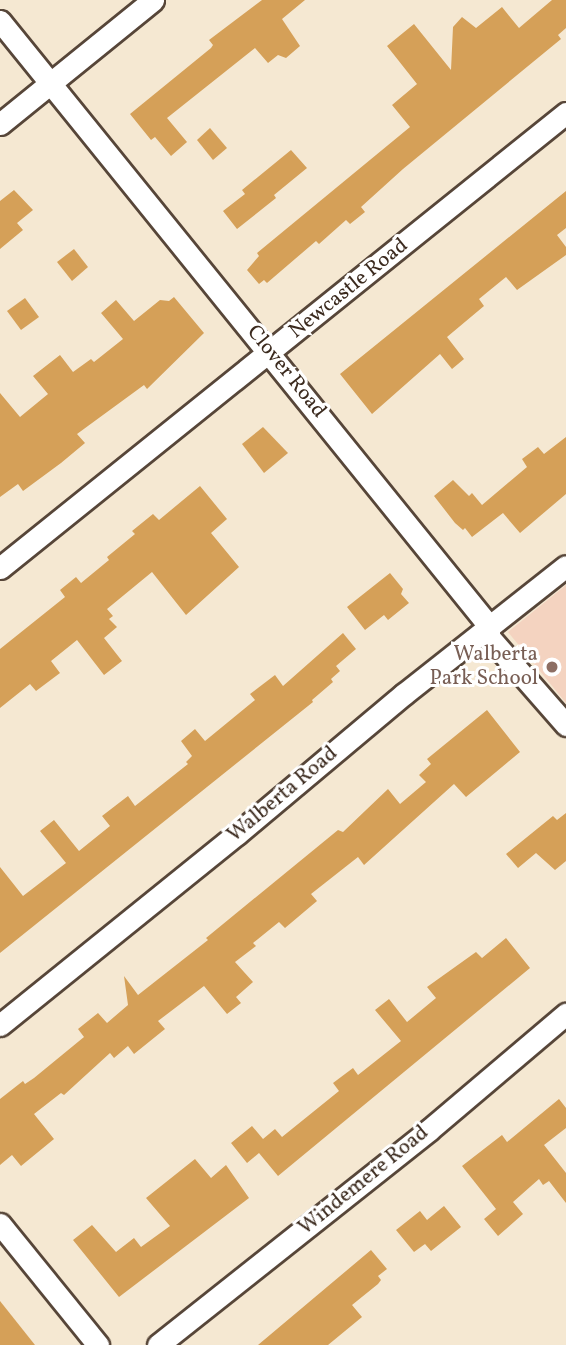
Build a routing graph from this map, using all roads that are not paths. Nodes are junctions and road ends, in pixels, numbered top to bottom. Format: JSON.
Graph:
{"nodes":[{"id":1,"x":153,"y":0,"type":"edge"},
{"id":2,"x":0,"y":21,"type":"edge"},
{"id":3,"x":51,"y":83,"type":"junction"},
{"id":4,"x":566,"y":113,"type":"edge"},
{"id":5,"x":0,"y":124,"type":"edge"},
{"id":6,"x":271,"y":352,"type":"junction"},
{"id":7,"x":566,"y":566,"type":"edge"},
{"id":8,"x":0,"y":569,"type":"edge"},
{"id":9,"x":489,"y":626,"type":"junction"},
{"id":10,"x":566,"y":725,"type":"edge"},
{"id":11,"x":566,"y":1014,"type":"edge"},
{"id":12,"x":0,"y":1025,"type":"edge"},
{"id":13,"x":0,"y":1224,"type":"edge"},
{"id":14,"x":98,"y":1345,"type":"edge"},
{"id":15,"x":158,"y":1345,"type":"edge"}],
"edges":[{"from":1,"to":3,"type":"street"},
{"from":2,"to":3,"type":"street","name":"Clover Road"},
{"from":3,"to":5,"type":"street"},
{"from":3,"to":6,"type":"street","name":"Clover Road"},
{"from":4,"to":6,"type":"street","name":"Newcastle Road"},
{"from":6,"to":8,"type":"street","name":"Newcastle Road"},
{"from":6,"to":9,"type":"street","name":"Clover Road"},
{"from":7,"to":9,"type":"street","name":"Walberta Road"},
{"from":9,"to":10,"type":"street","name":"Clover Road"},
{"from":9,"to":12,"type":"street","name":"Walberta Road"},
{"from":11,"to":15,"type":"street","name":"Windemere Road"},
{"from":13,"to":14,"type":"street"}]}
